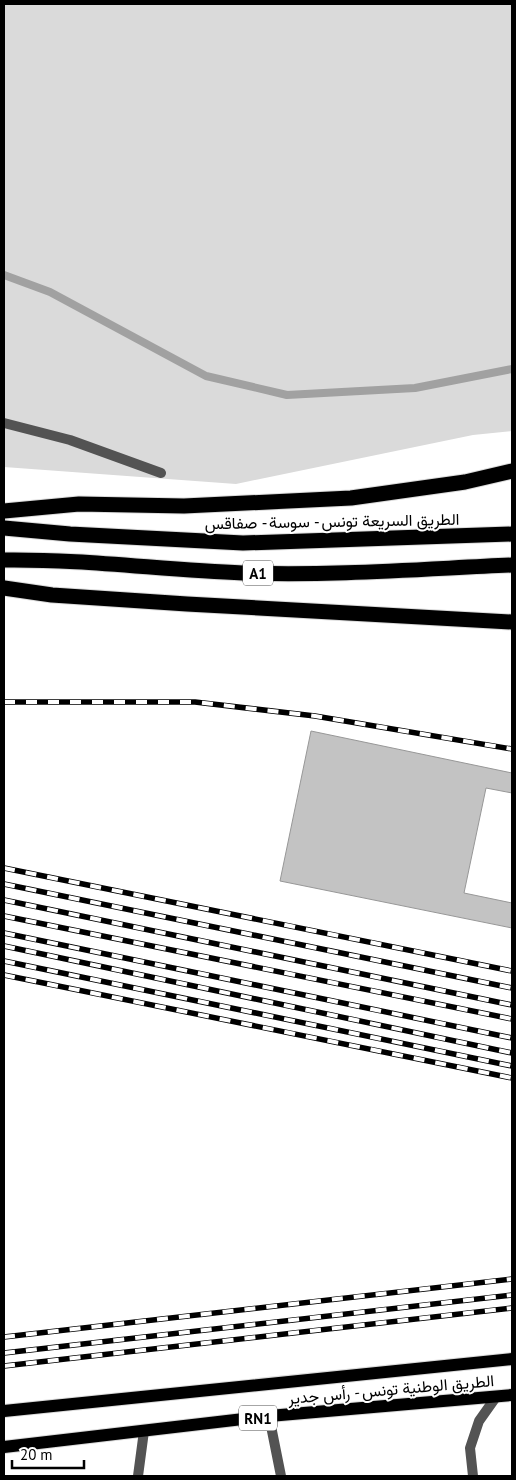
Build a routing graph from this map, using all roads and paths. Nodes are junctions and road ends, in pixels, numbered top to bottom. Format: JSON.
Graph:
{"nodes":[{"id":1,"x":4,"y":424,"type":"edge"},
{"id":2,"x":512,"y":471,"type":"edge"},
{"id":3,"x":161,"y":473,"type":"dead end"},
{"id":4,"x":4,"y":511,"type":"edge"},
{"id":5,"x":4,"y":528,"type":"edge"},
{"id":6,"x":512,"y":534,"type":"edge"},
{"id":7,"x":4,"y":560,"type":"edge"},
{"id":8,"x":512,"y":565,"type":"edge"},
{"id":9,"x":4,"y":588,"type":"edge"},
{"id":10,"x":512,"y":622,"type":"edge"},
{"id":11,"x":512,"y":1359,"type":"edge"},
{"id":12,"x":512,"y":1395,"type":"edge"},
{"id":13,"x":496,"y":1397,"type":"junction"},
{"id":14,"x":4,"y":1411,"type":"edge"},
{"id":15,"x":269,"y":1416,"type":"junction"},
{"id":16,"x":144,"y":1431,"type":"junction"},
{"id":17,"x":4,"y":1447,"type":"edge"},
{"id":18,"x":138,"y":1476,"type":"edge"},
{"id":19,"x":281,"y":1476,"type":"edge"},
{"id":20,"x":473,"y":1476,"type":"edge"}],
"edges":[{"from":1,"to":3,"type":"street"},
{"from":2,"to":4,"type":"highway"},
{"from":5,"to":6,"type":"highway","name":"الطريق السريعة تونس - سوسة - صفاقس","number":"A1"},
{"from":7,"to":8,"type":"highway","number":"A1"},
{"from":9,"to":10,"type":"highway"},
{"from":11,"to":14,"type":"main road","name":"الطريق الوطنية تونس - رأس جدير","number":"RN1"},
{"from":12,"to":13,"type":"main road","name":"الطريق الوطنية تونس - رأس جدير","number":"RN1"},
{"from":13,"to":15,"type":"main road","name":"الطريق الوطنية تونس - رأس جدير","number":"RN1"},
{"from":13,"to":20,"type":"street"},
{"from":15,"to":16,"type":"main road","name":"الطريق الوطنية تونس - رأس جدير","number":"RN1"},
{"from":15,"to":19,"type":"street"},
{"from":16,"to":17,"type":"main road","name":"الطريق الوطنية تونس - رأس جدير","number":"RN1"},
{"from":16,"to":18,"type":"street"}]}
